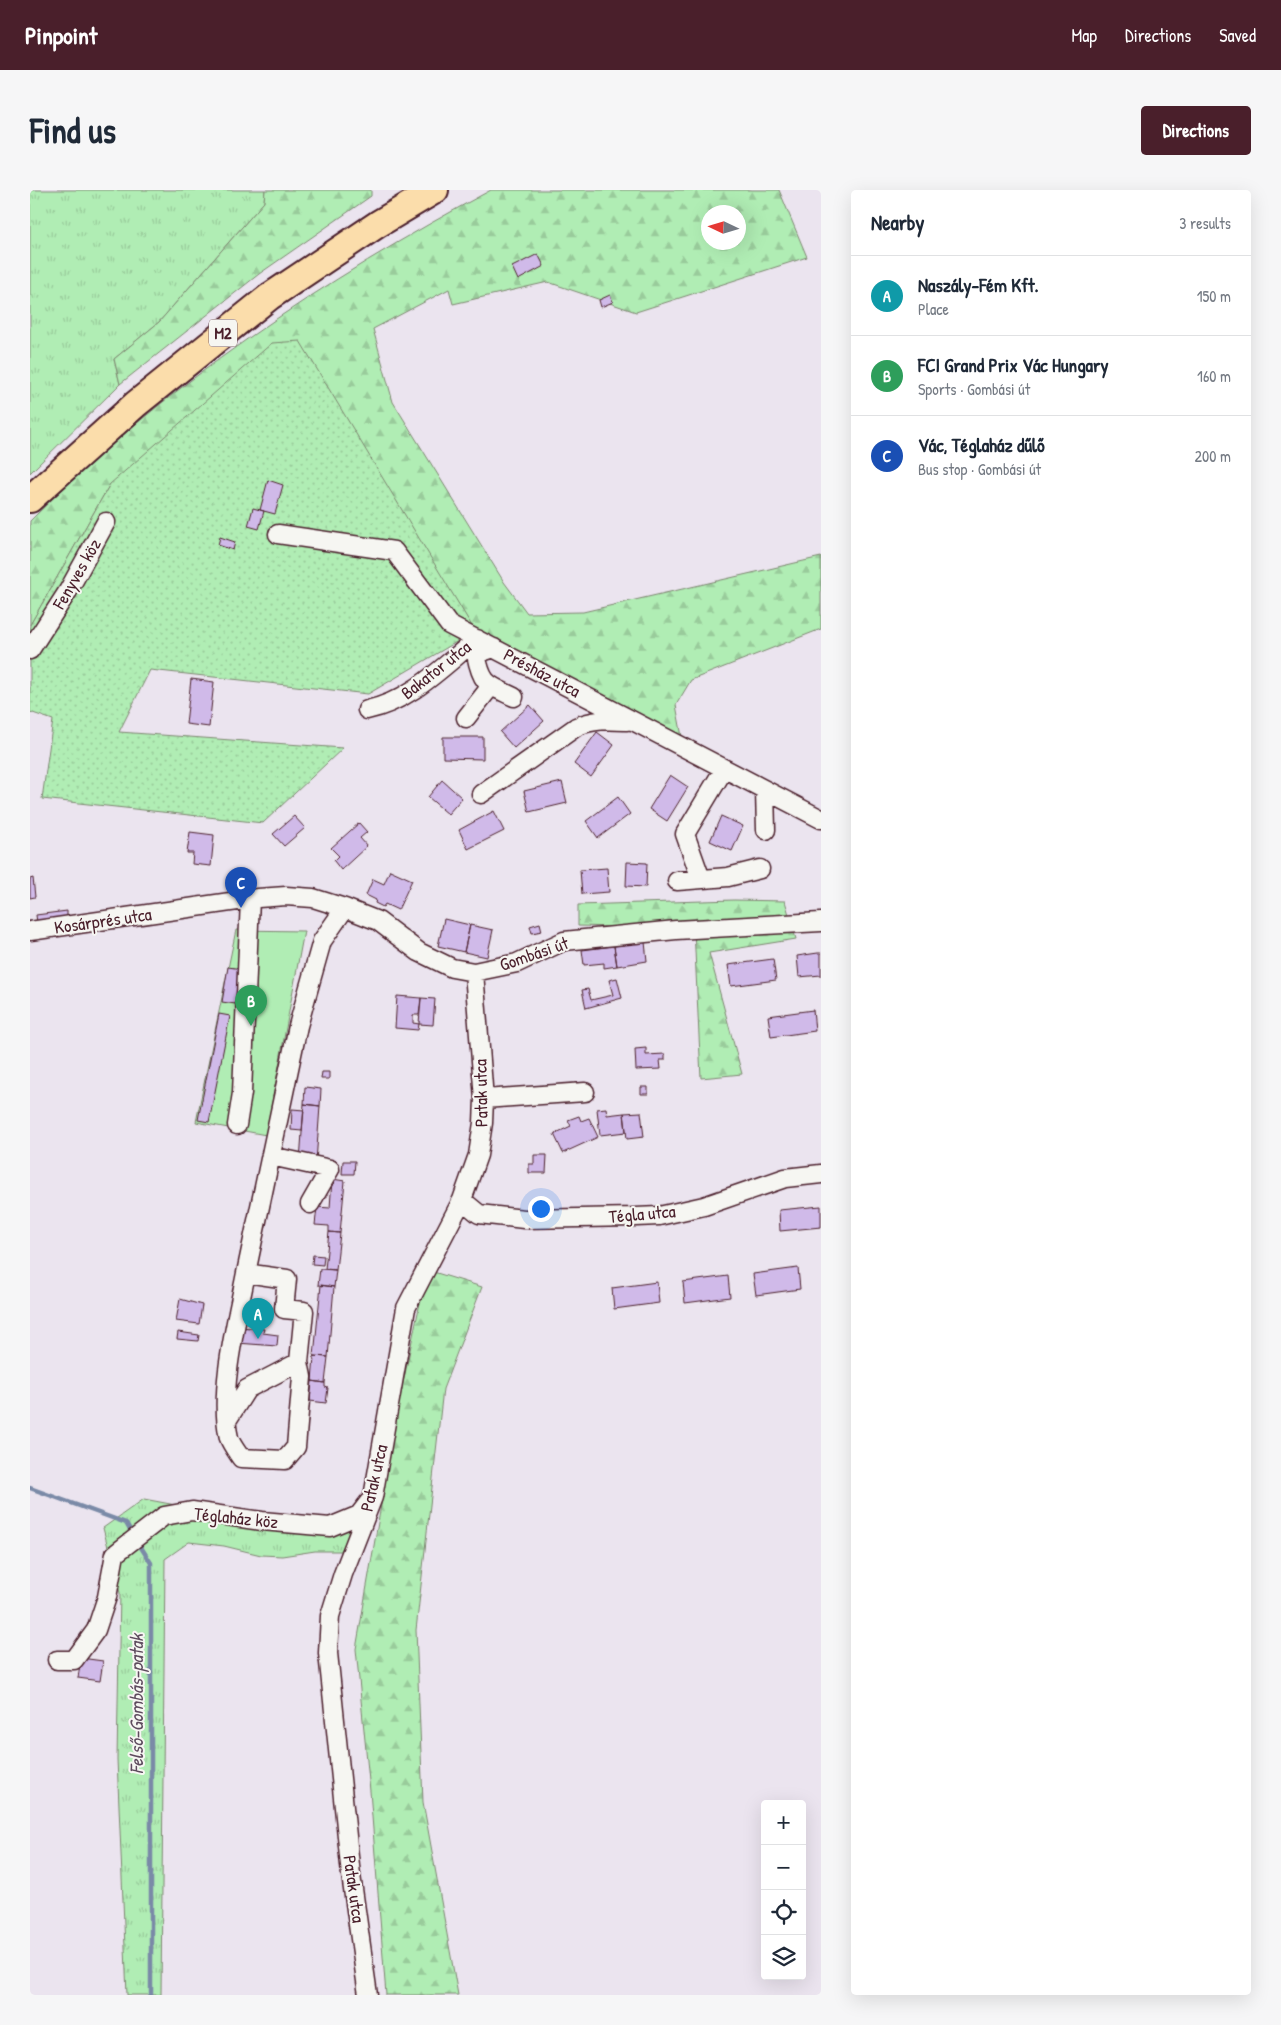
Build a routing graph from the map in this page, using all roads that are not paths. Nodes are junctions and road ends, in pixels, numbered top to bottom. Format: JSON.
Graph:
{"nodes":[{"id":1,"x":435,"y":190,"type":"edge"},
{"id":2,"x":30,"y":499,"type":"edge"},
{"id":3,"x":106,"y":522,"type":"dead end"},
{"id":4,"x":278,"y":534,"type":"dead end"},
{"id":5,"x":477,"y":639,"type":"junction"},
{"id":6,"x":494,"y":648,"type":"junction"},
{"id":7,"x":30,"y":650,"type":"edge"},
{"id":8,"x":490,"y":686,"type":"junction"},
{"id":9,"x":514,"y":697,"type":"dead end"},
{"id":10,"x":367,"y":710,"type":"dead end"},
{"id":11,"x":466,"y":718,"type":"dead end"},
{"id":12,"x":633,"y":721,"type":"junction"},
{"id":13,"x":724,"y":769,"type":"junction"},
{"id":14,"x":765,"y":790,"type":"junction"},
{"id":15,"x":481,"y":794,"type":"dead end"},
{"id":16,"x":821,"y":819,"type":"edge"},
{"id":17,"x":766,"y":830,"type":"dead end"},
{"id":18,"x":760,"y":869,"type":"dead end"},
{"id":19,"x":701,"y":879,"type":"junction"},
{"id":20,"x":677,"y":881,"type":"dead end"},
{"id":21,"x":250,"y":899,"type":"junction"},
{"id":22,"x":345,"y":908,"type":"junction"},
{"id":23,"x":177,"y":910,"type":"joint"},
{"id":24,"x":821,"y":922,"type":"edge"},
{"id":25,"x":30,"y":931,"type":"edge"},
{"id":26,"x":474,"y":972,"type":"junction"},
{"id":27,"x":585,"y":1092,"type":"dead end"},
{"id":28,"x":484,"y":1099,"type":"junction"},
{"id":29,"x":237,"y":1125,"type":"dead end"},
{"id":30,"x":271,"y":1156,"type":"junction"},
{"id":31,"x":821,"y":1174,"type":"edge"},
{"id":32,"x":462,"y":1200,"type":"junction"},
{"id":33,"x":310,"y":1204,"type":"dead end"},
{"id":34,"x":246,"y":1273,"type":"junction"},
{"id":35,"x":299,"y":1362,"type":"junction"},
{"id":36,"x":228,"y":1419,"type":"junction"},
{"id":37,"x":373,"y":1498,"type":"junction"},
{"id":38,"x":57,"y":1660,"type":"dead end"},
{"id":39,"x":368,"y":1995,"type":"edge"}],
"edges":[{"from":1,"to":2,"type":"highway","number":"M2"},
{"from":3,"to":7,"type":"street","name":"Fenyves köz"},
{"from":4,"to":5,"type":"street","name":"Présház utca"},
{"from":5,"to":6,"type":"street","name":"Présház utca"},
{"from":5,"to":10,"type":"street","name":"Bakator utca"},
{"from":6,"to":8,"type":"street"},
{"from":6,"to":12,"type":"street","name":"Présház utca"},
{"from":8,"to":9,"type":"street"},
{"from":8,"to":11,"type":"street"},
{"from":12,"to":13,"type":"street","name":"Présház utca"},
{"from":12,"to":15,"type":"street"},
{"from":13,"to":14,"type":"street","name":"Présház utca"},
{"from":13,"to":19,"type":"street"},
{"from":14,"to":16,"type":"street","name":"Présház utca"},
{"from":14,"to":17,"type":"street"},
{"from":18,"to":19,"type":"street"},
{"from":19,"to":20,"type":"street"},
{"from":21,"to":22,"type":"street","name":"Gombási út"},
{"from":21,"to":23,"type":"street","name":"Gombási út"},
{"from":21,"to":29,"type":"street"},
{"from":22,"to":26,"type":"street","name":"Gombási út"},
{"from":22,"to":30,"type":"street"},
{"from":23,"to":25,"type":"street","name":"Kosárprés utca"},
{"from":24,"to":26,"type":"street","name":"Gombási út"},
{"from":26,"to":28,"type":"street","name":"Patak utca"},
{"from":27,"to":28,"type":"street"},
{"from":28,"to":32,"type":"street","name":"Patak utca"},
{"from":30,"to":33,"type":"street"},
{"from":30,"to":34,"type":"street"},
{"from":31,"to":32,"type":"street","name":"Tégla utca"},
{"from":32,"to":37,"type":"street","name":"Patak utca"},
{"from":34,"to":35,"type":"street"},
{"from":34,"to":36,"type":"street"},
{"from":35,"to":36,"type":"street"},
{"from":35,"to":36,"type":"street"},
{"from":37,"to":38,"type":"street","name":"Téglaház köz"},
{"from":37,"to":39,"type":"street","name":"Patak utca"}]}
